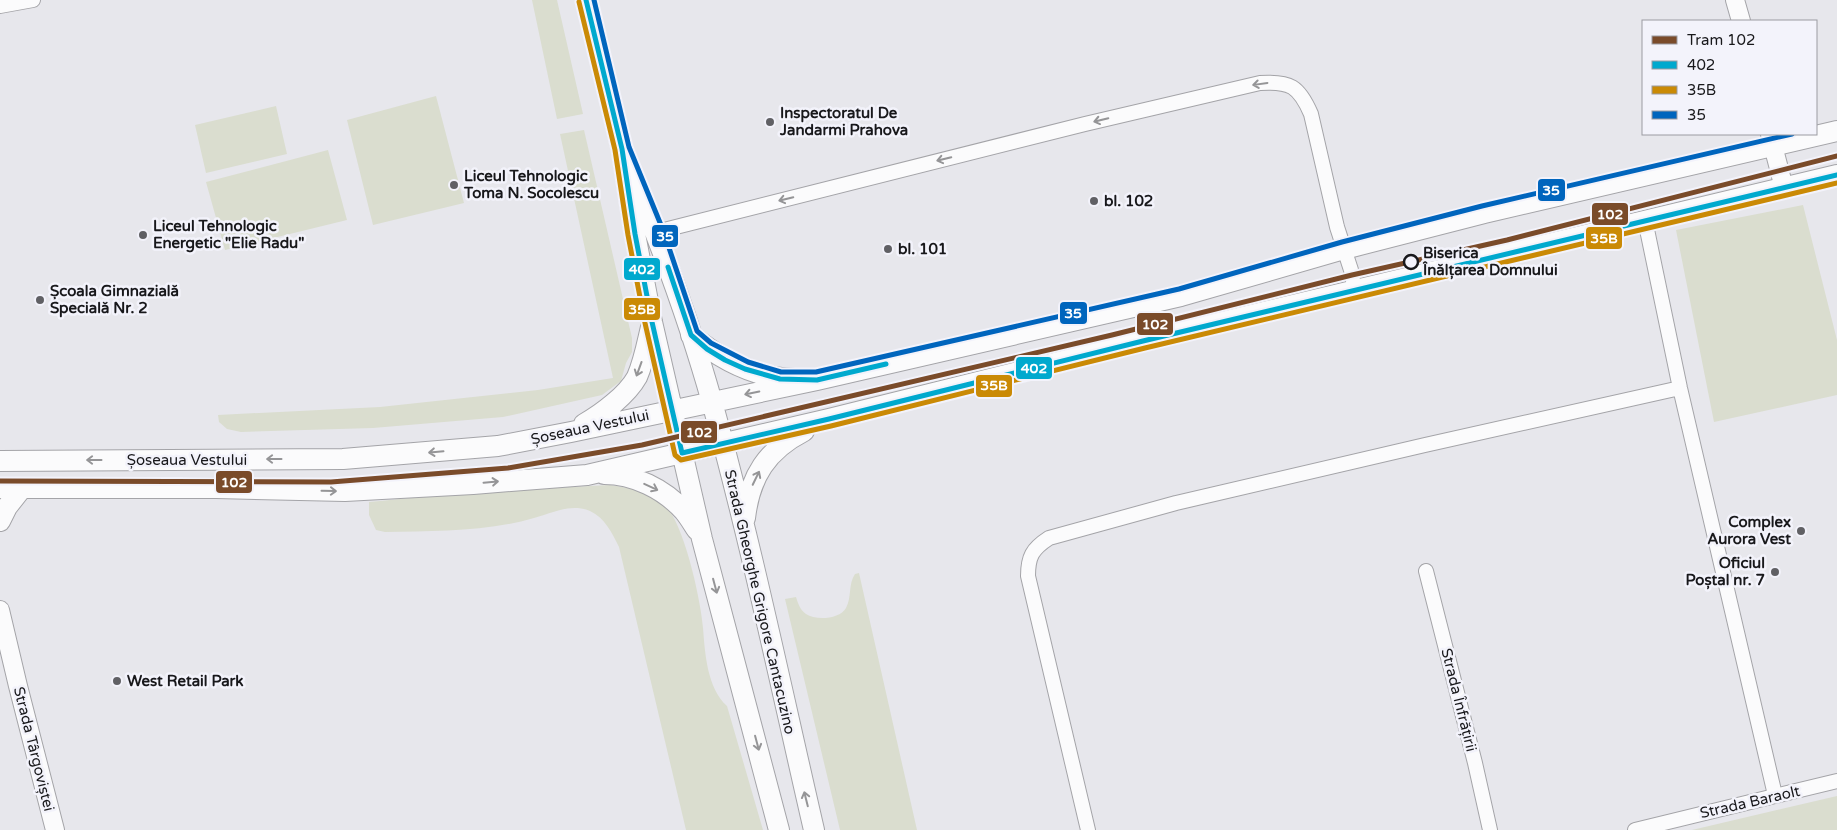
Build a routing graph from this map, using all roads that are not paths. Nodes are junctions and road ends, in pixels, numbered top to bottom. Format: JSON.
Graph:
{"nodes":[{"id":1,"x":33,"y":0,"type":"edge"},
{"id":2,"x":586,"y":0,"type":"edge"},
{"id":3,"x":1736,"y":0,"type":"edge"},
{"id":4,"x":18,"y":1,"type":"edge"},
{"id":5,"x":0,"y":6,"type":"edge"},
{"id":6,"x":1741,"y":20,"type":"edge"},
{"id":7,"x":1837,"y":131,"type":"edge"},
{"id":8,"x":1817,"y":134,"type":"edge"},
{"id":9,"x":1808,"y":135,"type":"edge"},
{"id":10,"x":1772,"y":140,"type":"edge"},
{"id":11,"x":622,"y":149,"type":"junction"},
{"id":12,"x":1837,"y":175,"type":"edge"},
{"id":13,"x":1784,"y":188,"type":"junction"},
{"id":14,"x":1645,"y":220,"type":"junction"},
{"id":15,"x":656,"y":232,"type":"junction"},
{"id":16,"x":1344,"y":249,"type":"junction"},
{"id":17,"x":1355,"y":291,"type":"junction"},
{"id":18,"x":652,"y":322,"type":"junction"},
{"id":19,"x":691,"y":335,"type":"junction"},
{"id":20,"x":817,"y":380,"type":"junction"},
{"id":21,"x":1680,"y":388,"type":"junction"},
{"id":22,"x":712,"y":402,"type":"junction"},
{"id":23,"x":673,"y":410,"type":"junction"},
{"id":24,"x":824,"y":420,"type":"junction"},
{"id":25,"x":571,"y":432,"type":"junction"},
{"id":26,"x":723,"y":444,"type":"junction"},
{"id":27,"x":682,"y":453,"type":"junction"},
{"id":28,"x":0,"y":460,"type":"edge"},
{"id":29,"x":587,"y":475,"type":"junction"},
{"id":30,"x":0,"y":488,"type":"edge"},
{"id":31,"x":22,"y":488,"type":"junction"},
{"id":32,"x":0,"y":521,"type":"edge"},
{"id":33,"x":744,"y":524,"type":"junction"},
{"id":34,"x":702,"y":539,"type":"junction"},
{"id":35,"x":1426,"y":571,"type":"dead end"},
{"id":36,"x":0,"y":610,"type":"edge"},
{"id":37,"x":1837,"y":781,"type":"edge"},
{"id":38,"x":1776,"y":795,"type":"junction"},
{"id":39,"x":55,"y":830,"type":"edge"},
{"id":40,"x":780,"y":830,"type":"edge"},
{"id":41,"x":814,"y":830,"type":"edge"},
{"id":42,"x":1088,"y":830,"type":"edge"},
{"id":43,"x":1490,"y":830,"type":"edge"},
{"id":44,"x":1635,"y":830,"type":"edge"}],
"edges":[{"from":1,"to":4,"type":"street"},
{"from":2,"to":11,"type":"main road","name":"Strada Gheorghe Grigore Cantacuzino"},
{"from":3,"to":6,"type":"street"},
{"from":4,"to":5,"type":"street"},
{"from":7,"to":8,"type":"main road","name":"Șoseaua Vestului"},
{"from":9,"to":10,"type":"main road","name":"Șoseaua Vestului"},
{"from":10,"to":13,"type":"street"},
{"from":10,"to":16,"type":"main road","name":"Șoseaua Vestului"},
{"from":11,"to":15,"type":"main road","name":"Strada Gheorghe Grigore Cantacuzino"},
{"from":11,"to":18,"type":"main road","name":"Strada Gheorghe Grigore Cantacuzino"},
{"from":12,"to":13,"type":"main road","name":"Șoseaua Vestului"},
{"from":13,"to":14,"type":"main road","name":"Șoseaua Vestului"},
{"from":14,"to":17,"type":"main road","name":"Șoseaua Vestului"},
{"from":14,"to":21,"type":"street"},
{"from":16,"to":15,"type":"street","one_way":true},
{"from":15,"to":19,"type":"main road","name":"Strada Gheorghe Grigore Cantacuzino"},
{"from":16,"to":17,"type":"street"},
{"from":16,"to":20,"type":"main road","name":"Șoseaua Vestului"},
{"from":17,"to":24,"type":"main road","name":"Șoseaua Vestului"},
{"from":18,"to":23,"type":"main road","name":"Strada Gheorghe Grigore Cantacuzino"},
{"from":18,"to":25,"type":"main road","one_way":true},
{"from":19,"to":20,"type":"main road"},
{"from":19,"to":22,"type":"main road","name":"Strada Gheorghe Grigore Cantacuzino"},
{"from":20,"to":22,"type":"main road","name":"Șoseaua Vestului","one_way":true},
{"from":21,"to":38,"type":"street"},
{"from":21,"to":42,"type":"street"},
{"from":22,"to":23,"type":"main road","name":"Șoseaua Vestului"},
{"from":22,"to":26,"type":"main road","name":"Strada Gheorghe Grigore Cantacuzino"},
{"from":23,"to":25,"type":"main road","name":"Șoseaua Vestului"},
{"from":23,"to":27,"type":"main road","name":"Strada Gheorghe Grigore Cantacuzino"},
{"from":24,"to":26,"type":"main road","name":"Șoseaua Vestului"},
{"from":33,"to":24,"type":"main road","one_way":true},
{"from":25,"to":28,"type":"main road","name":"Șoseaua Vestului","one_way":true},
{"from":26,"to":27,"type":"main road","name":"Șoseaua Vestului"},
{"from":26,"to":33,"type":"main road","name":"Strada Gheorghe Grigore Cantacuzino"},
{"from":27,"to":29,"type":"main road","name":"Șoseaua Vestului"},
{"from":27,"to":34,"type":"main road","name":"Strada Gheorghe Grigore Cantacuzino"},
{"from":31,"to":29,"type":"main road","name":"Șoseaua Vestului","one_way":true},
{"from":29,"to":34,"type":"main road","one_way":true},
{"from":30,"to":31,"type":"main road","name":"Șoseaua Vestului"},
{"from":31,"to":32,"type":"main road"},
{"from":41,"to":33,"type":"main road","name":"Strada Gheorghe Grigore Cantacuzino","one_way":true},
{"from":34,"to":40,"type":"main road","name":"Strada Gheorghe Grigore Cantacuzino","one_way":true},
{"from":35,"to":43,"type":"street","name":"Strada Înfrățirii"},
{"from":36,"to":39,"type":"street","name":"Strada Târgoviștei"},
{"from":37,"to":38,"type":"street","name":"Strada Baraolt"},
{"from":38,"to":44,"type":"street","name":"Strada Baraolt"}]}
